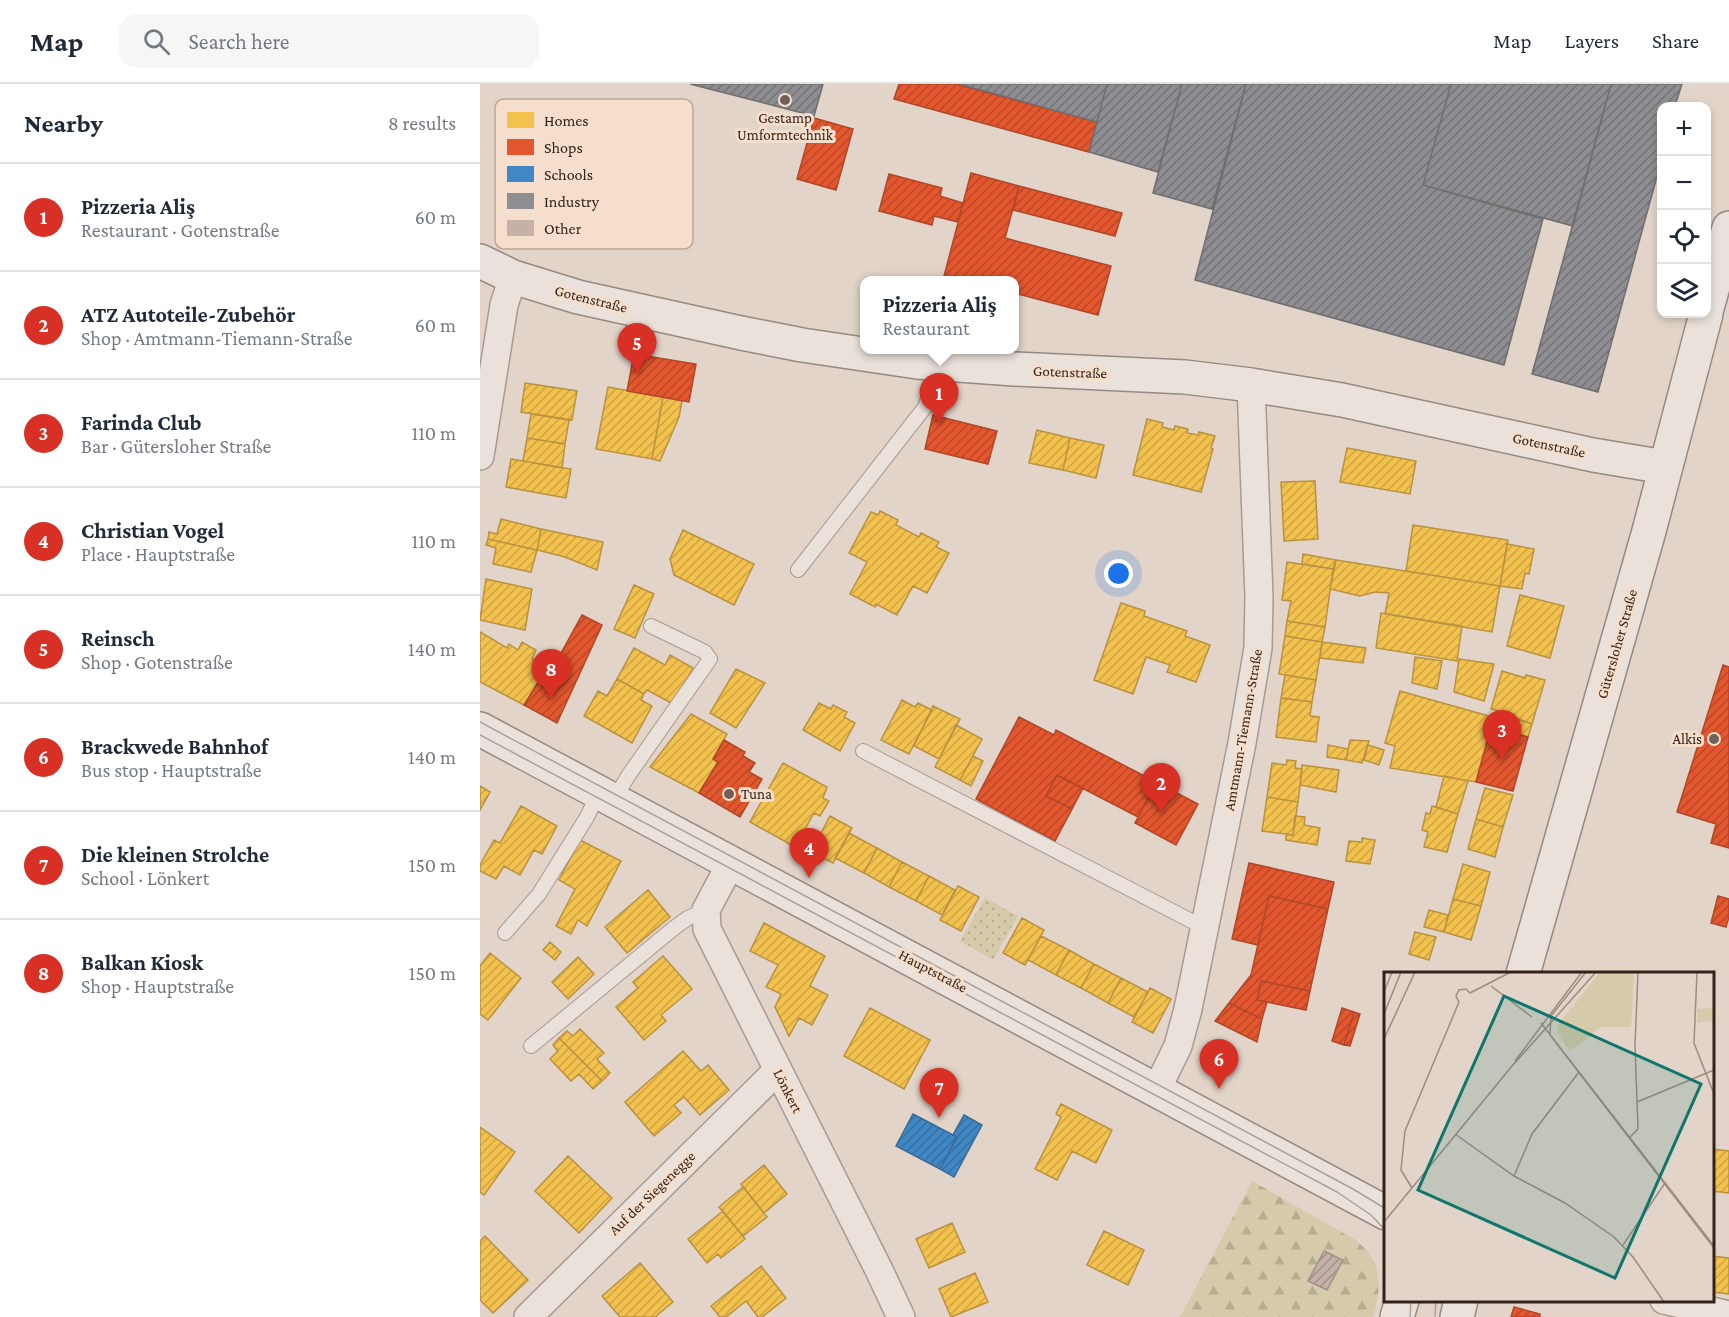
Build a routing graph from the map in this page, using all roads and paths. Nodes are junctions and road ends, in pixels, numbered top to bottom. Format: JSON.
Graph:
{"nodes":[{"id":1,"x":1729,"y":228,"type":"edge"},
{"id":2,"x":480,"y":261,"type":"edge"},
{"id":3,"x":513,"y":278,"type":"junction"},
{"id":4,"x":1711,"y":295,"type":"edge"},
{"id":5,"x":1705,"y":318,"type":"edge"},
{"id":6,"x":860,"y":354,"type":"edge"},
{"id":7,"x":862,"y":354,"type":"edge"},
{"id":8,"x":937,"y":364,"type":"junction"},
{"id":9,"x":1251,"y":385,"type":"junction"},
{"id":10,"x":480,"y":456,"type":"edge"},
{"id":11,"x":1665,"y":467,"type":"junction"},
{"id":12,"x":798,"y":570,"type":"dead end"},
{"id":13,"x":651,"y":626,"type":"dead end"},
{"id":14,"x":480,"y":729,"type":"edge"},
{"id":15,"x":863,"y":751,"type":"dead end"},
{"id":16,"x":607,"y":796,"type":"junction"},
{"id":17,"x":731,"y":863,"type":"junction"},
{"id":18,"x":705,"y":910,"type":"junction"},
{"id":19,"x":1205,"y":928,"type":"junction"},
{"id":20,"x":505,"y":933,"type":"dead end"},
{"id":21,"x":1524,"y":972,"type":"edge"},
{"id":22,"x":531,"y":1046,"type":"dead end"},
{"id":23,"x":777,"y":1071,"type":"junction"},
{"id":24,"x":1156,"y":1091,"type":"junction"},
{"id":25,"x":1384,"y":1212,"type":"edge"},
{"id":26,"x":1401,"y":1302,"type":"edge"},
{"id":27,"x":1460,"y":1302,"type":"edge"},
{"id":28,"x":1673,"y":1302,"type":"edge"},
{"id":29,"x":1729,"y":1315,"type":"edge"},
{"id":30,"x":528,"y":1317,"type":"edge"},
{"id":31,"x":901,"y":1317,"type":"edge"},
{"id":32,"x":1397,"y":1317,"type":"edge"},
{"id":33,"x":1456,"y":1317,"type":"edge"}],
"edges":[{"from":1,"to":4,"type":"street","name":"Gütersloher Straße"},
{"from":2,"to":3,"type":"street","name":"Gotenstraße"},
{"from":3,"to":6,"type":"street","name":"Gotenstraße"},
{"from":3,"to":10,"type":"street"},
{"from":5,"to":11,"type":"street","name":"Gütersloher Straße"},
{"from":7,"to":8,"type":"street","name":"Gotenstraße"},
{"from":8,"to":9,"type":"street","name":"Gotenstraße"},
{"from":8,"to":12,"type":"lane"},
{"from":9,"to":11,"type":"street","name":"Gotenstraße"},
{"from":9,"to":19,"type":"street","name":"Amtmann-Tiemann-Straße"},
{"from":11,"to":21,"type":"street","name":"Gütersloher Straße"},
{"from":13,"to":16,"type":"lane"},
{"from":14,"to":16,"type":"street","name":"Hauptstraße"},
{"from":15,"to":19,"type":"lane"},
{"from":16,"to":17,"type":"street","name":"Hauptstraße"},
{"from":16,"to":20,"type":"lane"},
{"from":17,"to":18,"type":"street"},
{"from":17,"to":24,"type":"street","name":"Hauptstraße"},
{"from":18,"to":22,"type":"lane"},
{"from":18,"to":23,"type":"street","name":"Lönkert"},
{"from":19,"to":24,"type":"street","name":"Amtmann-Tiemann-Straße"},
{"from":23,"to":30,"type":"street","name":"Auf der Siegenegge"},
{"from":23,"to":31,"type":"street","name":"Lönkert"},
{"from":24,"to":25,"type":"street","name":"Hauptstraße"},
{"from":26,"to":32,"type":"street"},
{"from":27,"to":33,"type":"street"},
{"from":28,"to":29,"type":"street"}]}
